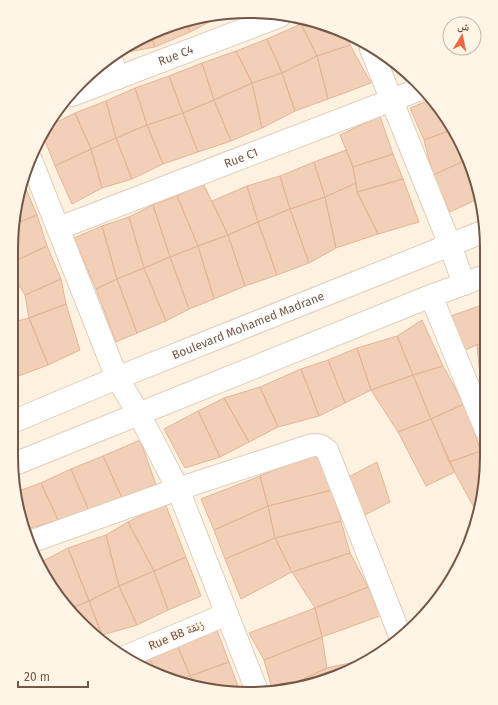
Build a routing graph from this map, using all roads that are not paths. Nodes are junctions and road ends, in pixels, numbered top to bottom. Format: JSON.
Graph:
{"nodes":[{"id":1,"x":271,"y":19,"type":"edge"},
{"id":2,"x":373,"y":55,"type":"edge"},
{"id":3,"x":115,"y":68,"type":"edge"},
{"id":4,"x":85,"y":87,"type":"edge"},
{"id":5,"x":417,"y":91,"type":"edge"},
{"id":6,"x":392,"y":100,"type":"junction"},
{"id":7,"x":34,"y":165,"type":"edge"},
{"id":8,"x":59,"y":228,"type":"junction"},
{"id":9,"x":480,"y":233,"type":"edge"},
{"id":10,"x":450,"y":245,"type":"junction"},
{"id":11,"x":480,"y":278,"type":"edge"},
{"id":12,"x":464,"y":284,"type":"junction"},
{"id":13,"x":431,"y":296,"type":"junction"},
{"id":14,"x":117,"y":378,"type":"junction"},
{"id":15,"x":139,"y":414,"type":"junction"},
{"id":16,"x":480,"y":415,"type":"edge"},
{"id":17,"x":18,"y":419,"type":"edge"},
{"id":18,"x":18,"y":464,"type":"edge"},
{"id":19,"x":178,"y":489,"type":"junction"},
{"id":20,"x":34,"y":540,"type":"edge"},
{"id":21,"x":227,"y":614,"type":"junction"},
{"id":22,"x":399,"y":632,"type":"edge"},
{"id":23,"x":131,"y":655,"type":"edge"},
{"id":24,"x":255,"y":687,"type":"edge"}],
"edges":[{"from":1,"to":3,"type":"street","name":"Rue C4"},
{"from":2,"to":6,"type":"street"},
{"from":3,"to":4,"type":"street","name":"Rue C4"},
{"from":5,"to":6,"type":"street","name":"Rue C1"},
{"from":6,"to":8,"type":"street","name":"Rue C1"},
{"from":6,"to":10,"type":"street"},
{"from":7,"to":8,"type":"street"},
{"from":8,"to":14,"type":"street"},
{"from":9,"to":10,"type":"street","name":"Boulevard Mohamed Madrane"},
{"from":10,"to":12,"type":"street"},
{"from":10,"to":14,"type":"street","name":"Boulevard Mohamed Madrane"},
{"from":11,"to":12,"type":"street"},
{"from":12,"to":13,"type":"street"},
{"from":13,"to":15,"type":"street"},
{"from":13,"to":16,"type":"street"},
{"from":14,"to":15,"type":"street"},
{"from":14,"to":17,"type":"street","name":"Boulevard Mohamed Madrane"},
{"from":15,"to":18,"type":"street"},
{"from":15,"to":19,"type":"street"},
{"from":19,"to":20,"type":"street"},
{"from":19,"to":21,"type":"street"},
{"from":19,"to":22,"type":"street"},
{"from":21,"to":23,"type":"street","name":"Rue B8 زنقة"},
{"from":21,"to":24,"type":"street"}]}
